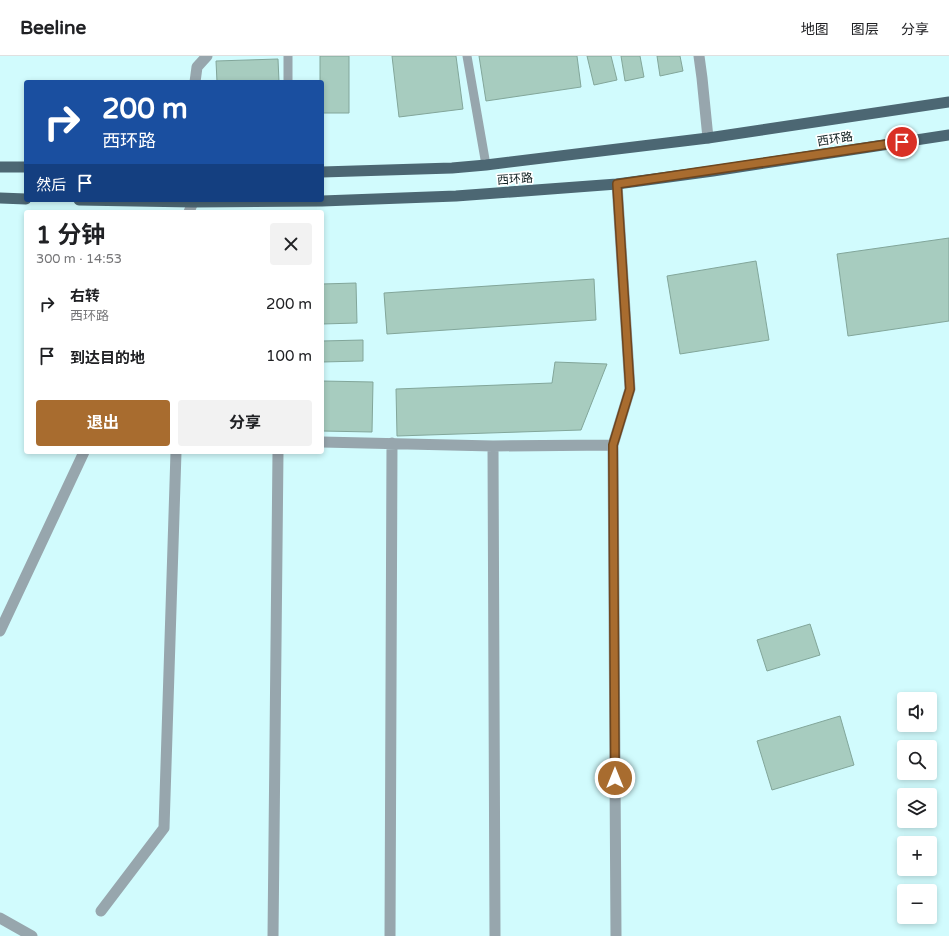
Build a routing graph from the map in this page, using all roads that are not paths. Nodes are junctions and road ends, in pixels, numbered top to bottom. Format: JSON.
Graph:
{"nodes":[{"id":1,"x":207,"y":56,"type":"edge"},
{"id":2,"x":288,"y":56,"type":"edge"},
{"id":3,"x":467,"y":56,"type":"edge"},
{"id":4,"x":698,"y":56,"type":"edge"},
{"id":5,"x":195,"y":80,"type":"edge"},
{"id":6,"x":288,"y":80,"type":"edge"},
{"id":7,"x":949,"y":102,"type":"edge"},
{"id":8,"x":949,"y":135,"type":"edge"},
{"id":9,"x":708,"y":138,"type":"junction"},
{"id":10,"x":486,"y":165,"type":"junction"},
{"id":11,"x":0,"y":167,"type":"edge"},
{"id":12,"x":24,"y":168,"type":"edge"},
{"id":13,"x":324,"y":172,"type":"edge"},
{"id":14,"x":617,"y":184,"type":"junction"},
{"id":15,"x":0,"y":198,"type":"edge"},
{"id":16,"x":24,"y":199,"type":"edge"},
{"id":17,"x":111,"y":202,"type":"edge"},
{"id":18,"x":322,"y":202,"type":"edge"},
{"id":19,"x":324,"y":202,"type":"edge"},
{"id":20,"x":191,"y":207,"type":"edge"},
{"id":21,"x":324,"y":442,"type":"edge"},
{"id":22,"x":392,"y":444,"type":"junction"},
{"id":23,"x":613,"y":445,"type":"junction"},
{"id":24,"x":493,"y":446,"type":"junction"},
{"id":25,"x":83,"y":454,"type":"edge"},
{"id":26,"x":176,"y":454,"type":"edge"},
{"id":27,"x":278,"y":454,"type":"edge"},
{"id":28,"x":0,"y":631,"type":"edge"},
{"id":29,"x":101,"y":911,"type":"dead end"},
{"id":30,"x":0,"y":918,"type":"edge"},
{"id":31,"x":32,"y":936,"type":"edge"},
{"id":32,"x":273,"y":936,"type":"edge"},
{"id":33,"x":390,"y":936,"type":"edge"},
{"id":34,"x":495,"y":936,"type":"edge"},
{"id":35,"x":616,"y":936,"type":"edge"}],
"edges":[{"from":1,"to":5,"type":"street"},
{"from":2,"to":6,"type":"lane"},
{"from":3,"to":10,"type":"lane"},
{"from":4,"to":9,"type":"street"},
{"from":7,"to":9,"type":"main road","name":"西环路"},
{"from":8,"to":14,"type":"main road","name":"西环路"},
{"from":9,"to":10,"type":"main road","name":"西环路"},
{"from":10,"to":13,"type":"main road","name":"西环路"},
{"from":11,"to":12,"type":"main road"},
{"from":14,"to":19,"type":"main road","name":"西环路"},
{"from":14,"to":23,"type":"street"},
{"from":15,"to":16,"type":"main road"},
{"from":17,"to":20,"type":"main road","name":"西环路"},
{"from":18,"to":20,"type":"main road","name":"西环路"},
{"from":21,"to":22,"type":"street"},
{"from":22,"to":24,"type":"street"},
{"from":22,"to":33,"type":"street"},
{"from":23,"to":24,"type":"street"},
{"from":23,"to":35,"type":"street"},
{"from":24,"to":34,"type":"street"},
{"from":25,"to":28,"type":"street"},
{"from":26,"to":29,"type":"street"},
{"from":27,"to":32,"type":"street"},
{"from":30,"to":31,"type":"street"}]}
